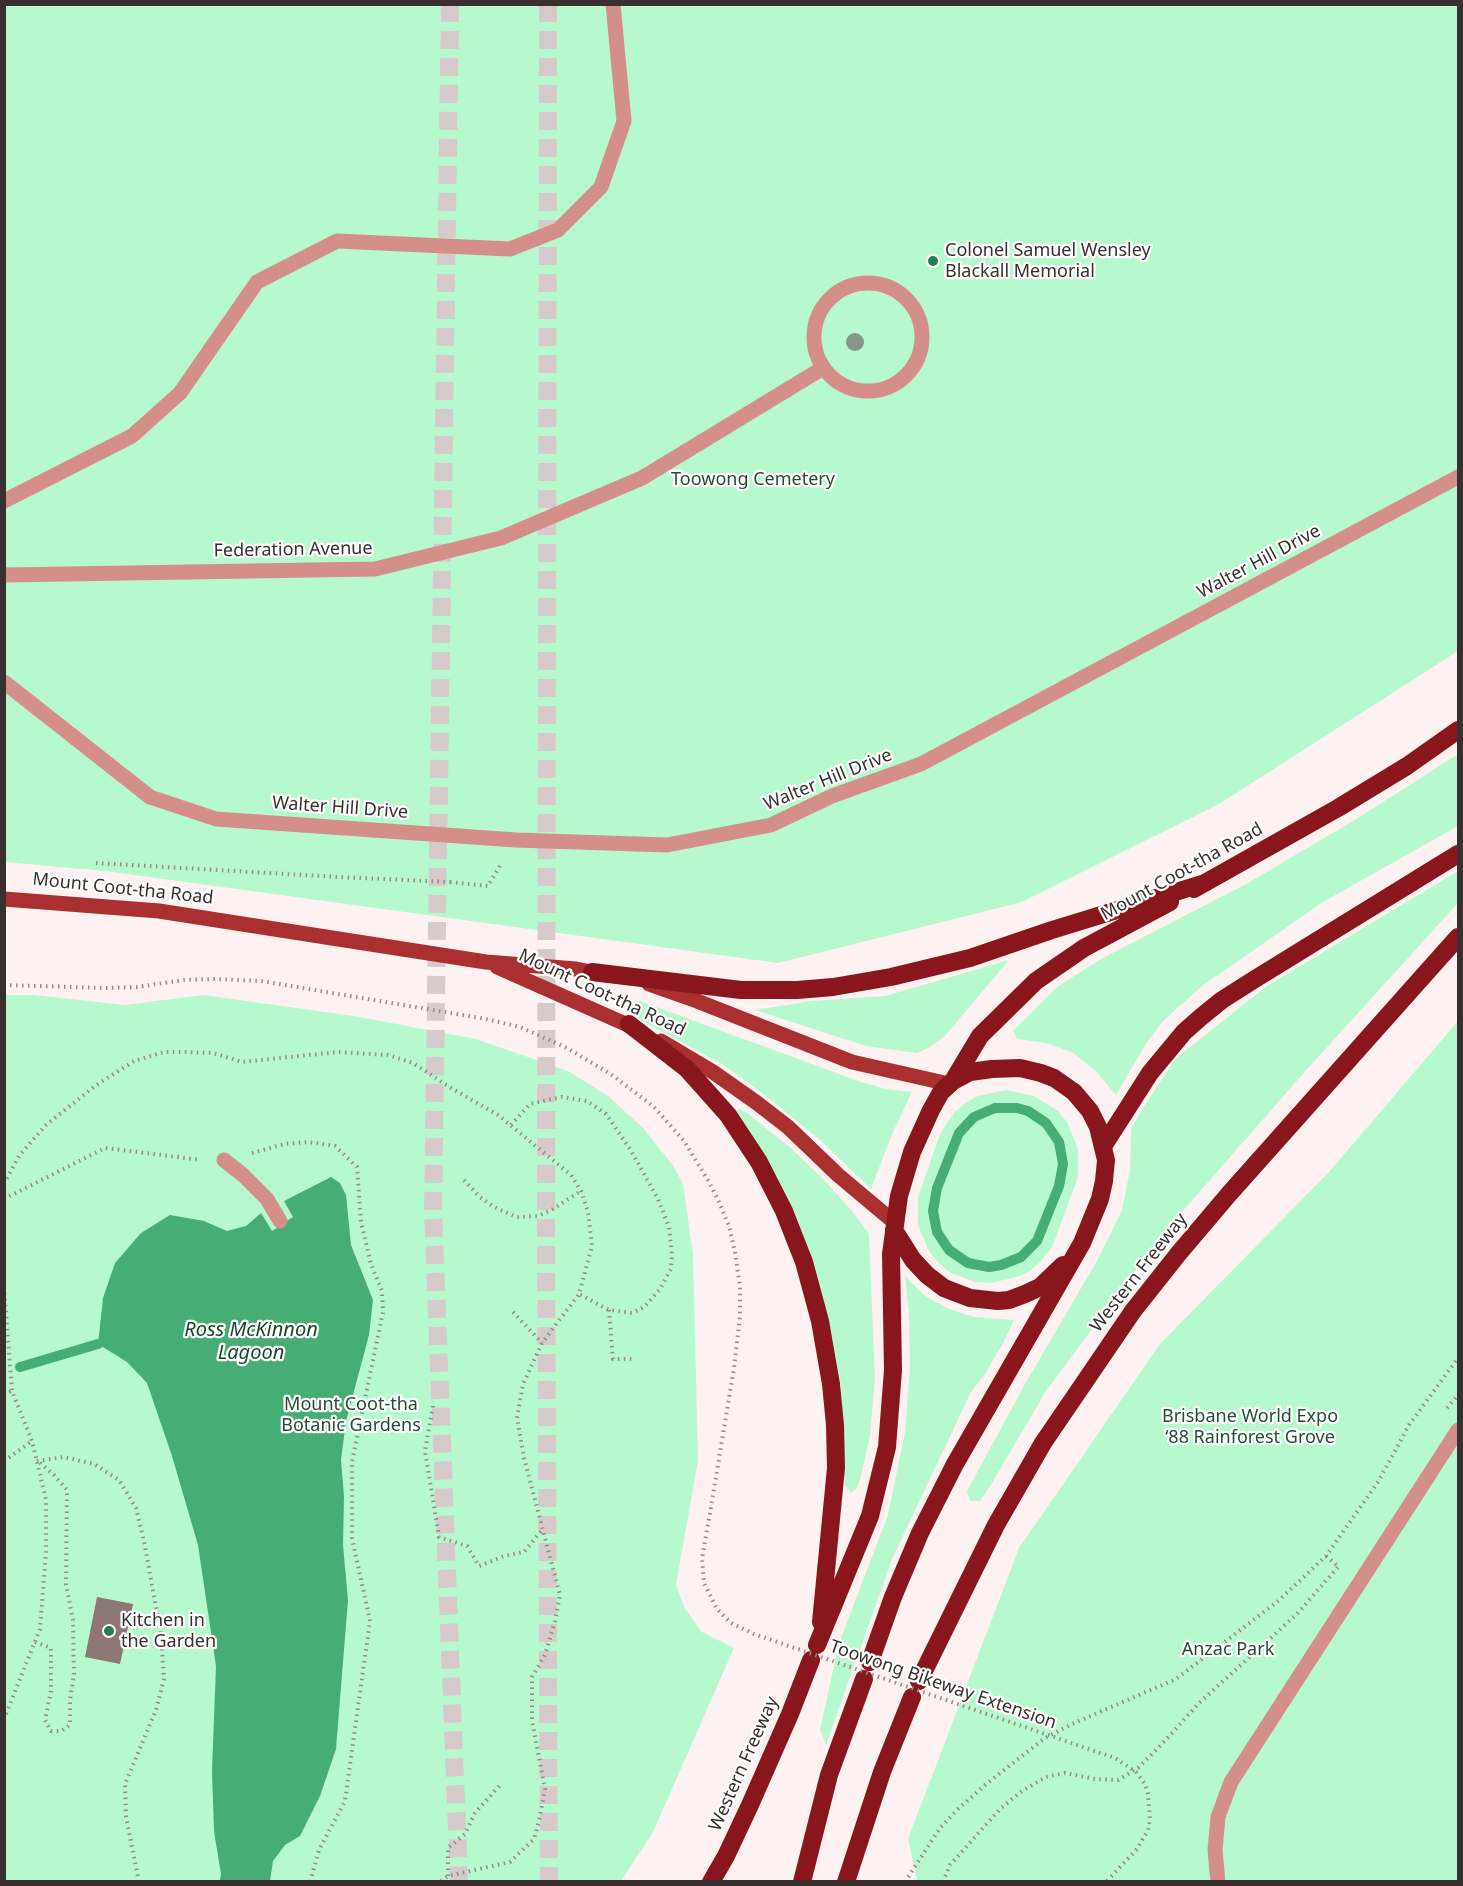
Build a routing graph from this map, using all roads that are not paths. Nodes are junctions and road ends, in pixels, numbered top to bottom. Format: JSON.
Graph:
{"nodes":[{"id":1,"x":613,"y":4,"type":"edge"},
{"id":2,"x":823,"y":368,"type":"junction"},
{"id":3,"x":1458,"y":477,"type":"edge"},
{"id":4,"x":4,"y":501,"type":"edge"},
{"id":5,"x":4,"y":575,"type":"edge"},
{"id":6,"x":4,"y":682,"type":"edge"},
{"id":7,"x":1458,"y":730,"type":"edge"},
{"id":8,"x":1458,"y":854,"type":"edge"},
{"id":9,"x":1205,"y":883,"type":"junction"},
{"id":10,"x":4,"y":899,"type":"edge"},
{"id":11,"x":1458,"y":937,"type":"edge"},
{"id":12,"x":486,"y":963,"type":"junction"},
{"id":13,"x":592,"y":972,"type":"junction"},
{"id":14,"x":629,"y":1024,"type":"junction"},
{"id":15,"x":951,"y":1082,"type":"junction"},
{"id":16,"x":1104,"y":1145,"type":"junction"},
{"id":17,"x":224,"y":1160,"type":"road end"},
{"id":18,"x":279,"y":1221,"type":"dead end"},
{"id":19,"x":894,"y":1226,"type":"junction"},
{"id":20,"x":1090,"y":1227,"type":"junction"},
{"id":21,"x":1458,"y":1430,"type":"edge"},
{"id":22,"x":816,"y":1649,"type":"junction"},
{"id":23,"x":711,"y":1881,"type":"edge"},
{"id":24,"x":802,"y":1881,"type":"edge"},
{"id":25,"x":846,"y":1881,"type":"edge"},
{"id":26,"x":1218,"y":1881,"type":"edge"}],
"edges":[{"from":1,"to":4,"type":"lane"},
{"from":2,"to":2,"type":"lane"},
{"from":2,"to":5,"type":"lane","name":"Federation Avenue"},
{"from":3,"to":6,"type":"lane","name":"Walter Hill Drive"},
{"from":7,"to":9,"type":"highway","name":"Mount Coot-tha Road"},
{"from":8,"to":16,"type":"highway"},
{"from":9,"to":13,"type":"highway"},
{"from":9,"to":15,"type":"highway","name":"Mount Coot-tha Road"},
{"from":10,"to":12,"type":"main road","name":"Mount Coot-tha Road"},
{"from":11,"to":25,"type":"highway","name":"Western Freeway"},
{"from":12,"to":13,"type":"main road","name":"Mount Coot-tha Road"},
{"from":12,"to":14,"type":"main road","name":"Mount Coot-tha Road"},
{"from":13,"to":15,"type":"main road","name":"Mount Coot-tha Road"},
{"from":14,"to":19,"type":"main road","name":"Mount Coot-tha Road"},
{"from":14,"to":22,"type":"highway"},
{"from":15,"to":16,"type":"highway"},
{"from":15,"to":19,"type":"highway","name":"Mount Coot-tha Road"},
{"from":16,"to":20,"type":"highway"},
{"from":17,"to":18,"type":"lane"},
{"from":19,"to":20,"type":"highway"},
{"from":19,"to":22,"type":"highway","name":"Western Freeway"},
{"from":20,"to":24,"type":"highway"},
{"from":21,"to":26,"type":"lane"},
{"from":22,"to":23,"type":"highway","name":"Western Freeway"}]}
